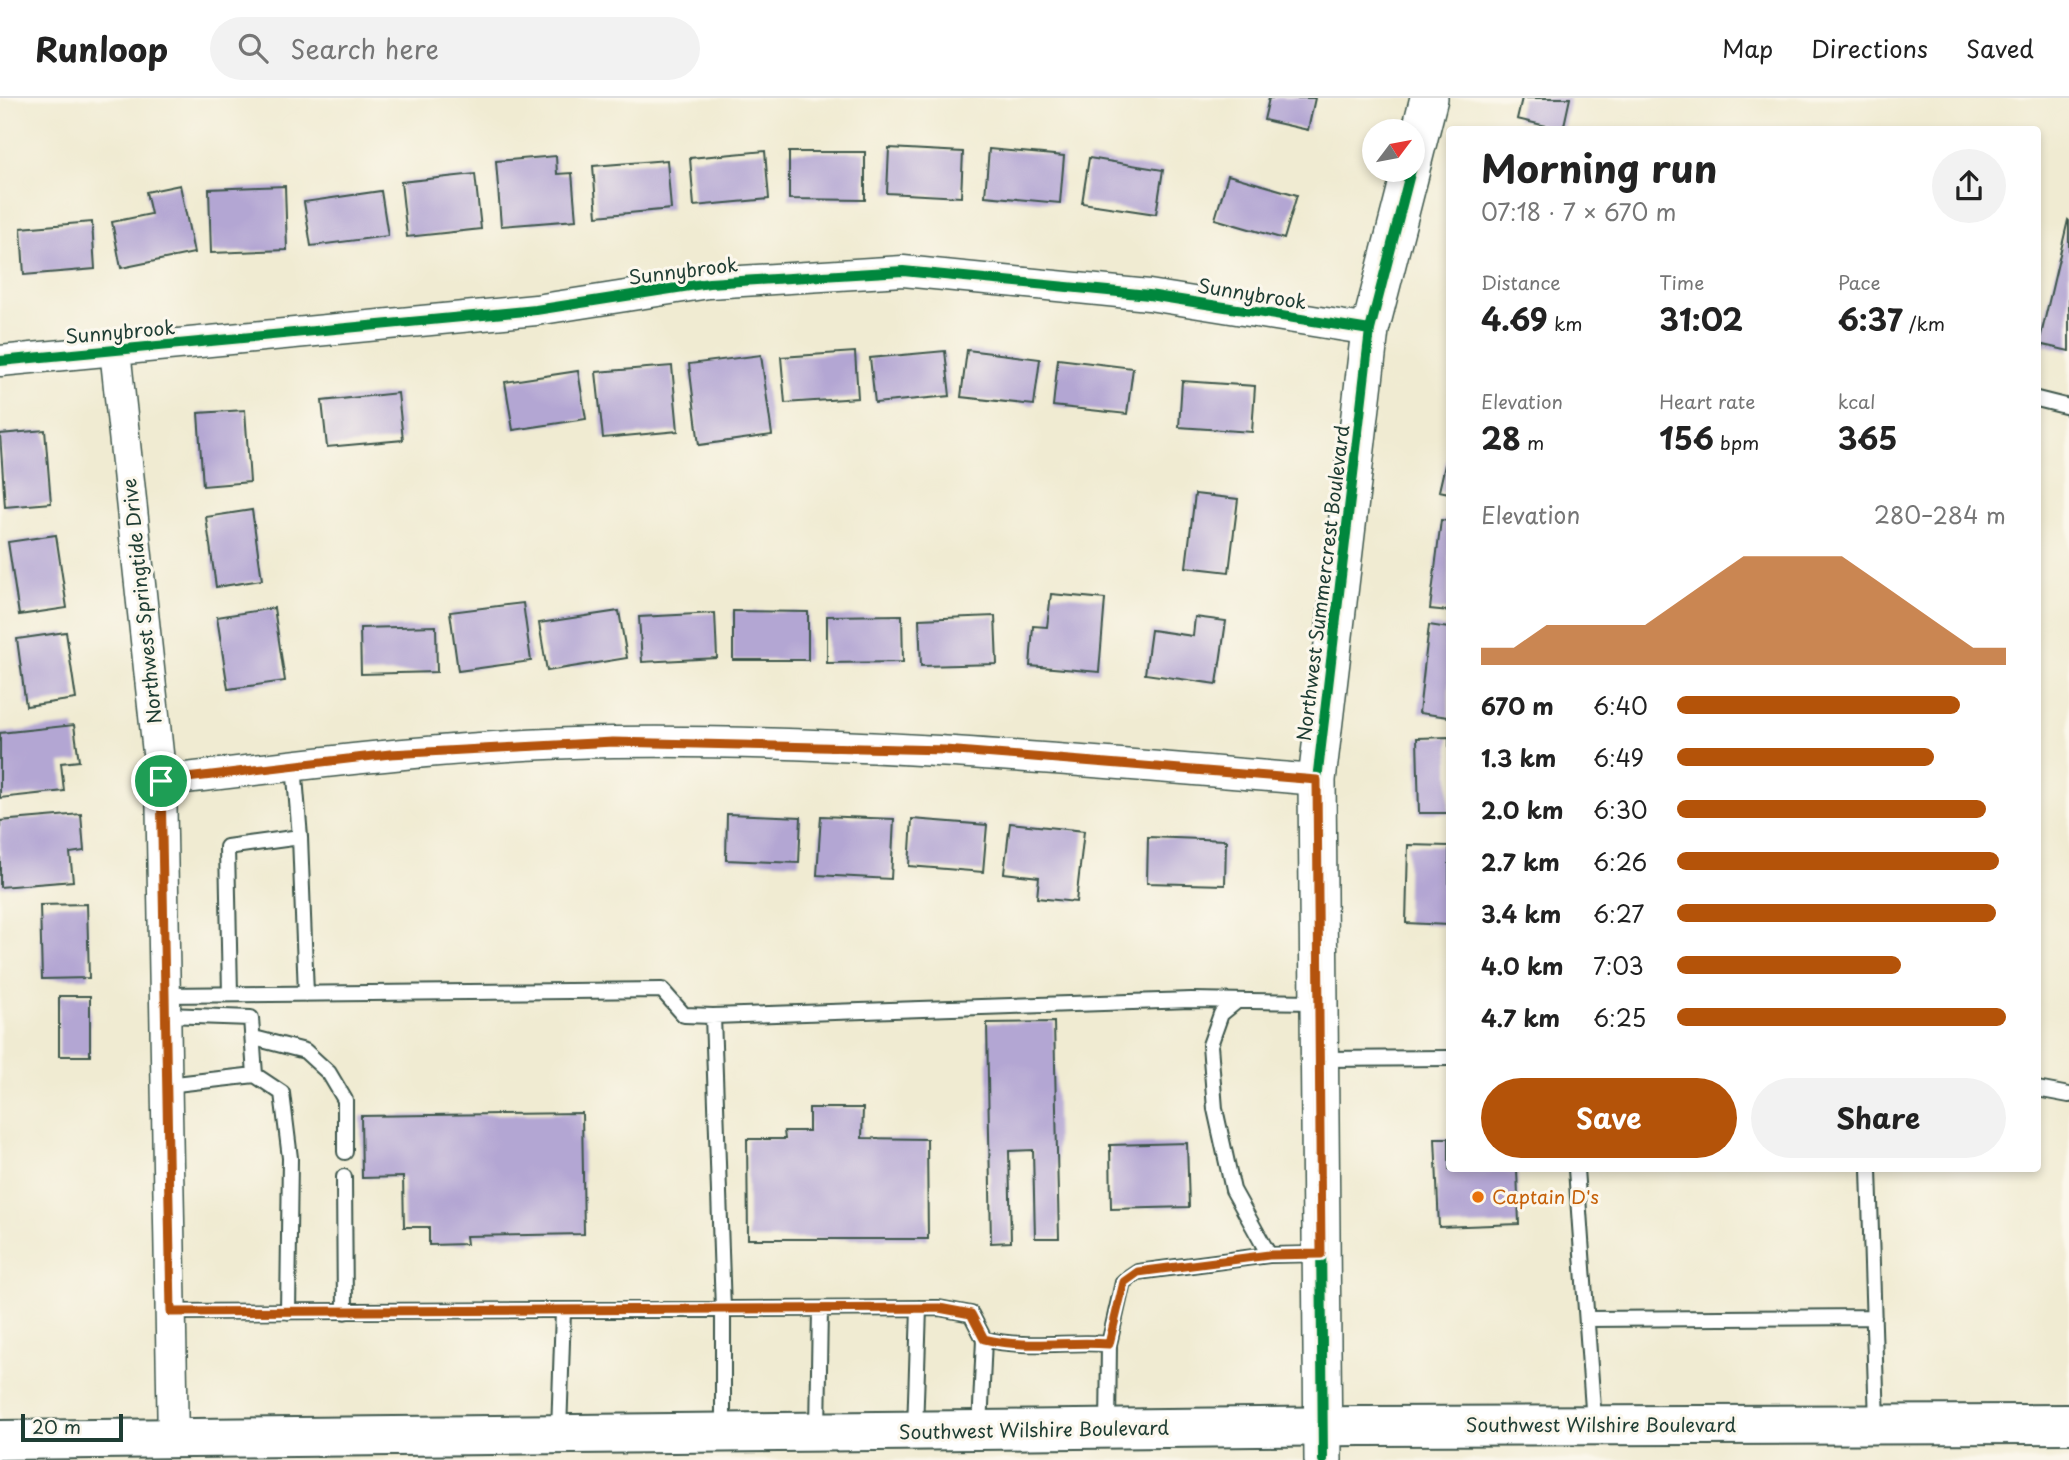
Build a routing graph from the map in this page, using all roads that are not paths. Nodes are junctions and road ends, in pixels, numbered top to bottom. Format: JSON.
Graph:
{"nodes":[{"id":1,"x":1429,"y":98,"type":"edge"},
{"id":2,"x":1424,"y":119,"type":"edge"},
{"id":3,"x":1408,"y":182,"type":"edge"},
{"id":4,"x":1370,"y":330,"type":"junction"},
{"id":5,"x":115,"y":351,"type":"junction"},
{"id":6,"x":0,"y":361,"type":"edge"},
{"id":7,"x":2041,"y":400,"type":"edge"},
{"id":8,"x":2069,"y":407,"type":"edge"},
{"id":9,"x":294,"y":765,"type":"junction"},
{"id":10,"x":1317,"y":780,"type":"junction"},
{"id":11,"x":161,"y":781,"type":"junction"},
{"id":12,"x":300,"y":837,"type":"junction"},
{"id":13,"x":230,"y":994,"type":"junction"},
{"id":14,"x":306,"y":994,"type":"junction"},
{"id":15,"x":1237,"y":1000,"type":"junction"},
{"id":16,"x":1318,"y":1002,"type":"junction"},
{"id":17,"x":165,"y":1005,"type":"junction"},
{"id":18,"x":713,"y":1016,"type":"junction"},
{"id":19,"x":254,"y":1038,"type":"junction"},
{"id":20,"x":1446,"y":1058,"type":"edge"},
{"id":21,"x":1321,"y":1059,"type":"junction"},
{"id":22,"x":255,"y":1075,"type":"junction"},
{"id":23,"x":167,"y":1085,"type":"junction"},
{"id":24,"x":2041,"y":1090,"type":"edge"},
{"id":25,"x":2069,"y":1095,"type":"edge"},
{"id":26,"x":345,"y":1152,"type":"dead end"},
{"id":27,"x":1577,"y":1172,"type":"edge"},
{"id":28,"x":1869,"y":1172,"type":"edge"},
{"id":29,"x":344,"y":1177,"type":"dead end"},
{"id":30,"x":1321,"y":1254,"type":"junction"},
{"id":31,"x":1269,"y":1255,"type":"junction"},
{"id":32,"x":919,"y":1308,"type":"junction"},
{"id":33,"x":820,"y":1309,"type":"junction"},
{"id":34,"x":723,"y":1310,"type":"junction"},
{"id":35,"x":563,"y":1311,"type":"junction"},
{"id":36,"x":171,"y":1312,"type":"junction"},
{"id":37,"x":288,"y":1312,"type":"junction"},
{"id":38,"x":345,"y":1312,"type":"junction"},
{"id":39,"x":1874,"y":1317,"type":"junction"},
{"id":40,"x":1587,"y":1319,"type":"junction"},
{"id":41,"x":984,"y":1339,"type":"junction"},
{"id":42,"x":1109,"y":1344,"type":"junction"},
{"id":43,"x":2069,"y":1424,"type":"edge"},
{"id":44,"x":1878,"y":1425,"type":"junction"},
{"id":45,"x":1594,"y":1426,"type":"junction"},
{"id":46,"x":1108,"y":1429,"type":"junction"},
{"id":47,"x":980,"y":1430,"type":"junction"},
{"id":48,"x":817,"y":1432,"type":"junction"},
{"id":49,"x":915,"y":1432,"type":"junction"},
{"id":50,"x":723,"y":1433,"type":"junction"},
{"id":51,"x":559,"y":1435,"type":"junction"},
{"id":52,"x":0,"y":1440,"type":"edge"},
{"id":53,"x":173,"y":1441,"type":"junction"},
{"id":54,"x":1322,"y":1443,"type":"edge"}],
"edges":[{"from":1,"to":2,"type":"street"},
{"from":3,"to":4,"type":"street","name":"Northwest Summercrest Boulevard"},
{"from":4,"to":5,"type":"street","name":"Sunnybrook"},
{"from":4,"to":10,"type":"street","name":"Northwest Summercrest Boulevard"},
{"from":5,"to":6,"type":"street","name":"Sunnybrook"},
{"from":5,"to":11,"type":"street","name":"Northwest Springtide Drive"},
{"from":7,"to":8,"type":"lane"},
{"from":9,"to":10,"type":"street"},
{"from":9,"to":11,"type":"street"},
{"from":9,"to":12,"type":"lane"},
{"from":10,"to":16,"type":"street","name":"Northwest Summercrest Boulevard"},
{"from":11,"to":17,"type":"street","name":"Northwest Springtide Drive"},
{"from":12,"to":13,"type":"lane"},
{"from":12,"to":14,"type":"lane"},
{"from":13,"to":14,"type":"lane"},
{"from":13,"to":17,"type":"lane"},
{"from":14,"to":18,"type":"lane"},
{"from":15,"to":16,"type":"lane"},
{"from":15,"to":18,"type":"lane"},
{"from":15,"to":31,"type":"lane"},
{"from":16,"to":21,"type":"street","name":"Northwest Summercrest Boulevard"},
{"from":17,"to":19,"type":"lane"},
{"from":17,"to":23,"type":"street","name":"Northwest Springtide Drive"},
{"from":18,"to":34,"type":"lane"},
{"from":19,"to":22,"type":"lane"},
{"from":19,"to":26,"type":"lane"},
{"from":20,"to":21,"type":"lane"},
{"from":21,"to":30,"type":"street","name":"Northwest Summercrest Boulevard"},
{"from":22,"to":23,"type":"lane"},
{"from":22,"to":37,"type":"lane"},
{"from":23,"to":36,"type":"street","name":"Northwest Springtide Drive"},
{"from":24,"to":25,"type":"lane"},
{"from":27,"to":40,"type":"lane"},
{"from":28,"to":39,"type":"lane"},
{"from":29,"to":38,"type":"lane"},
{"from":30,"to":31,"type":"lane"},
{"from":30,"to":54,"type":"street","name":"Northwest Summercrest Boulevard"},
{"from":31,"to":42,"type":"lane"},
{"from":32,"to":33,"type":"lane"},
{"from":32,"to":41,"type":"lane"},
{"from":32,"to":49,"type":"lane"},
{"from":33,"to":34,"type":"lane"},
{"from":33,"to":48,"type":"lane"},
{"from":34,"to":35,"type":"lane"},
{"from":34,"to":50,"type":"lane"},
{"from":35,"to":38,"type":"lane"},
{"from":35,"to":51,"type":"lane"},
{"from":36,"to":37,"type":"lane"},
{"from":36,"to":53,"type":"street","name":"Northwest Springtide Drive"},
{"from":37,"to":38,"type":"lane"},
{"from":39,"to":40,"type":"lane"},
{"from":39,"to":44,"type":"lane"},
{"from":40,"to":45,"type":"lane"},
{"from":41,"to":42,"type":"lane"},
{"from":41,"to":47,"type":"lane"},
{"from":42,"to":46,"type":"lane"},
{"from":43,"to":44,"type":"main road","name":"Southwest Wilshire Boulevard"},
{"from":44,"to":45,"type":"main road","name":"Southwest Wilshire Boulevard"},
{"from":45,"to":54,"type":"main road","name":"Southwest Wilshire Boulevard"},
{"from":46,"to":47,"type":"main road","name":"Southwest Wilshire Boulevard"},
{"from":46,"to":54,"type":"main road","name":"Southwest Wilshire Boulevard"},
{"from":47,"to":49,"type":"main road","name":"Southwest Wilshire Boulevard"},
{"from":48,"to":49,"type":"main road","name":"Southwest Wilshire Boulevard"},
{"from":48,"to":50,"type":"main road","name":"Southwest Wilshire Boulevard"},
{"from":50,"to":51,"type":"main road","name":"Southwest Wilshire Boulevard"},
{"from":51,"to":53,"type":"main road","name":"Southwest Wilshire Boulevard"},
{"from":52,"to":53,"type":"main road","name":"Southwest Wilshire Boulevard"}]}
